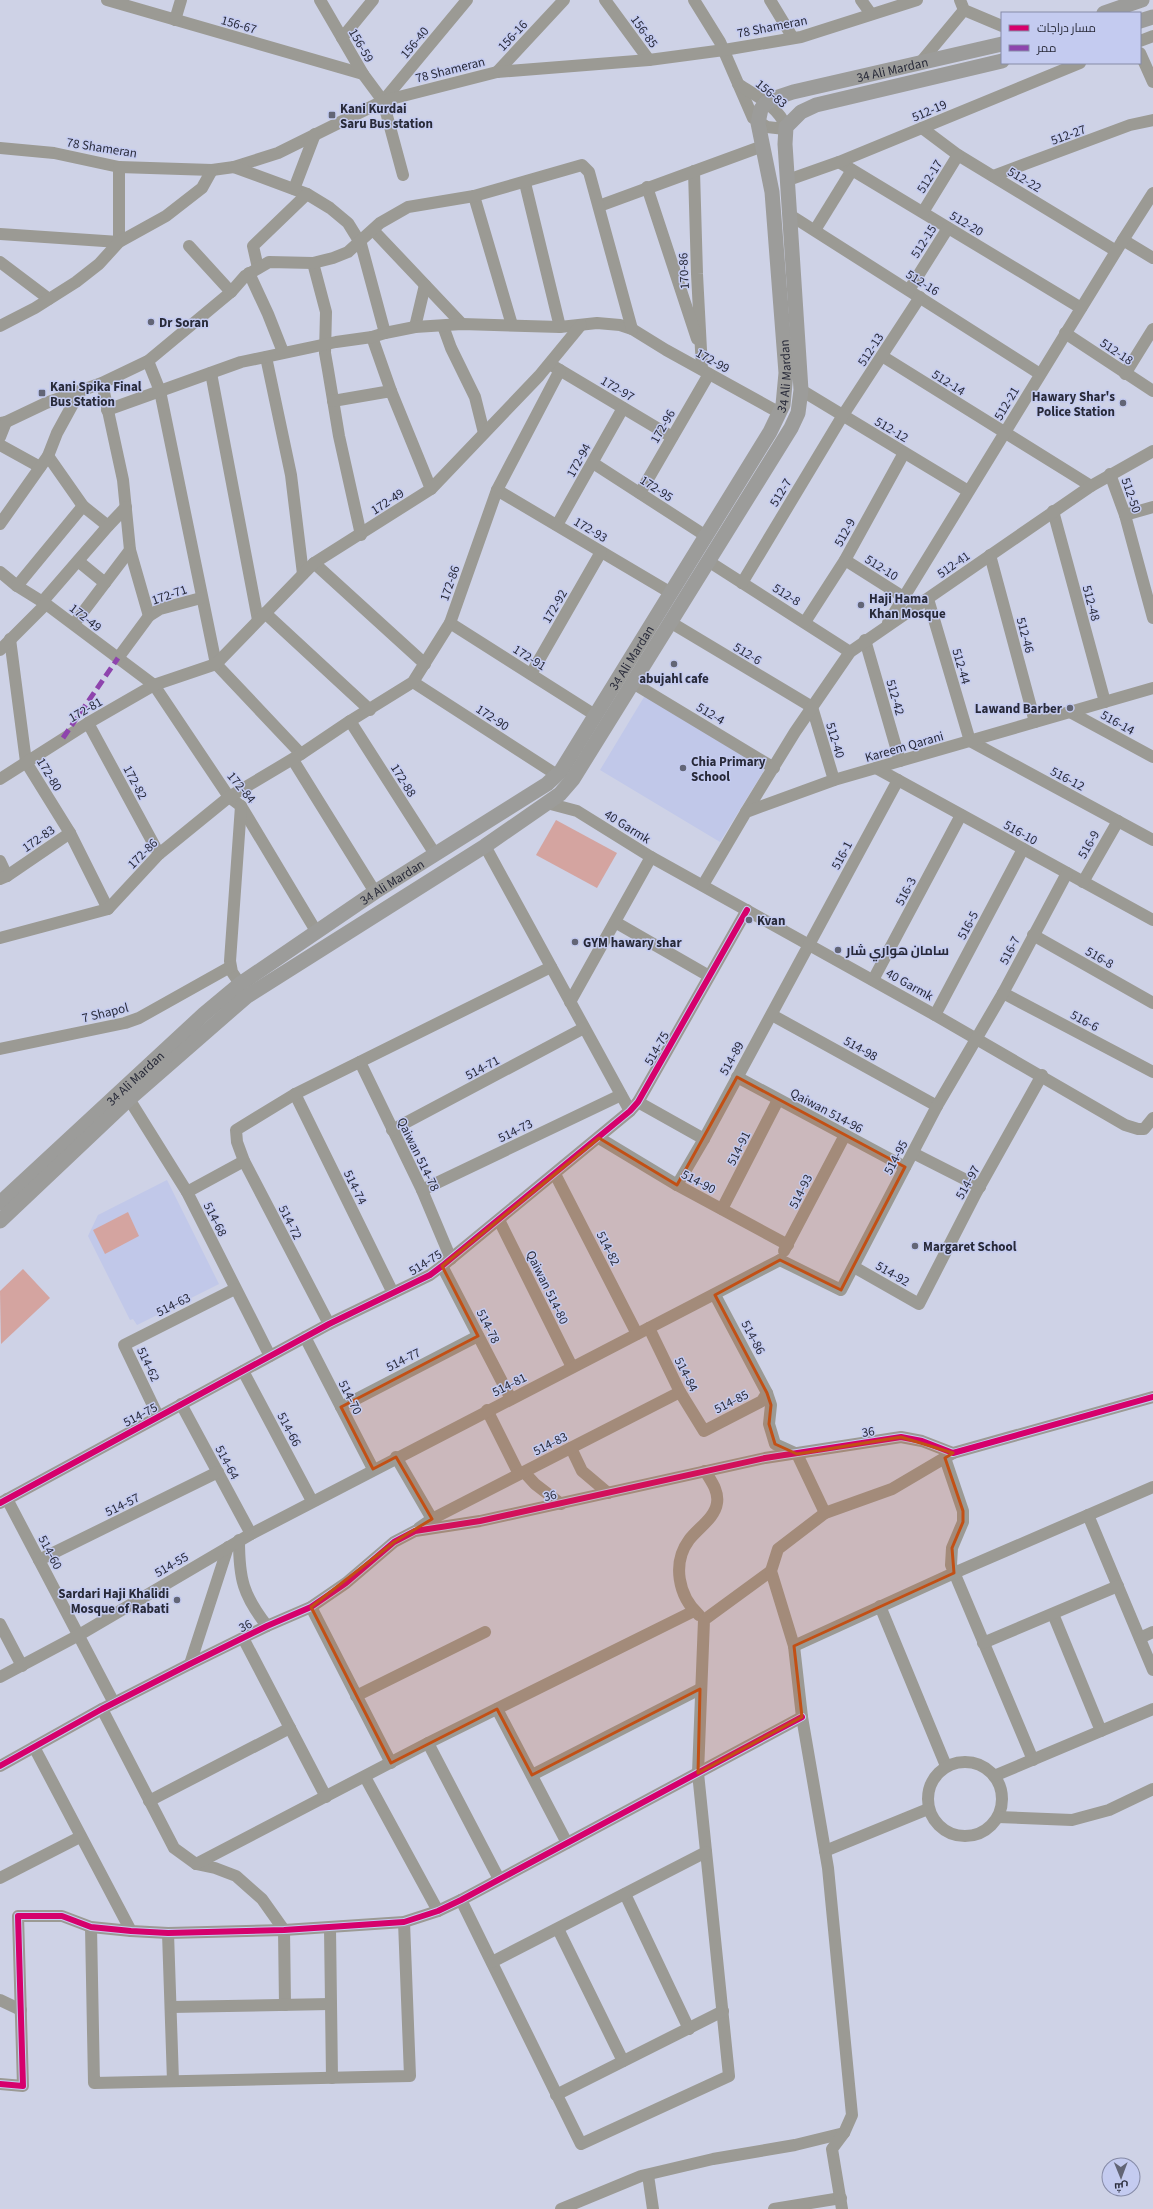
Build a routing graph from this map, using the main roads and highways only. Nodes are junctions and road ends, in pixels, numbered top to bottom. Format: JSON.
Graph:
{"nodes":[{"id":1,"x":1142,"y":0,"type":"edge"},
{"id":2,"x":1107,"y":12,"type":"edge"},
{"id":3,"x":1153,"y":17,"type":"edge"},
{"id":4,"x":1141,"y":22,"type":"edge"},
{"id":5,"x":1001,"y":44,"type":"edge"},
{"id":6,"x":1001,"y":61,"type":"edge"},
{"id":7,"x":788,"y":186,"type":"junction"},
{"id":8,"x":772,"y":192,"type":"junction"},
{"id":9,"x":438,"y":852,"type":"junction"},
{"id":10,"x":418,"y":865,"type":"junction"},
{"id":11,"x":451,"y":867,"type":"junction"},
{"id":12,"x":428,"y":881,"type":"junction"},
{"id":13,"x":0,"y":1203,"type":"edge"},
{"id":14,"x":0,"y":1221,"type":"edge"}],
"edges":[{"from":1,"to":2,"type":"main road"},
{"from":3,"to":4,"type":"main road"},
{"from":5,"to":8,"type":"main road","name":"34 Ali Mardan"},
{"from":6,"to":7,"type":"main road","name":"34 Ali Mardan"},
{"from":7,"to":8,"type":"main road"},
{"from":7,"to":11,"type":"main road","name":"34 Ali Mardan"},
{"from":8,"to":9,"type":"main road","name":"34 Ali Mardan"},
{"from":9,"to":10,"type":"main road","name":"34 Ali Mardan"},
{"from":9,"to":11,"type":"main road"},
{"from":10,"to":12,"type":"main road"},
{"from":10,"to":13,"type":"main road","name":"34 Ali Mardan"},
{"from":11,"to":12,"type":"main road","name":"34 Ali Mardan"},
{"from":12,"to":14,"type":"main road","name":"34 Ali Mardan"}]}
